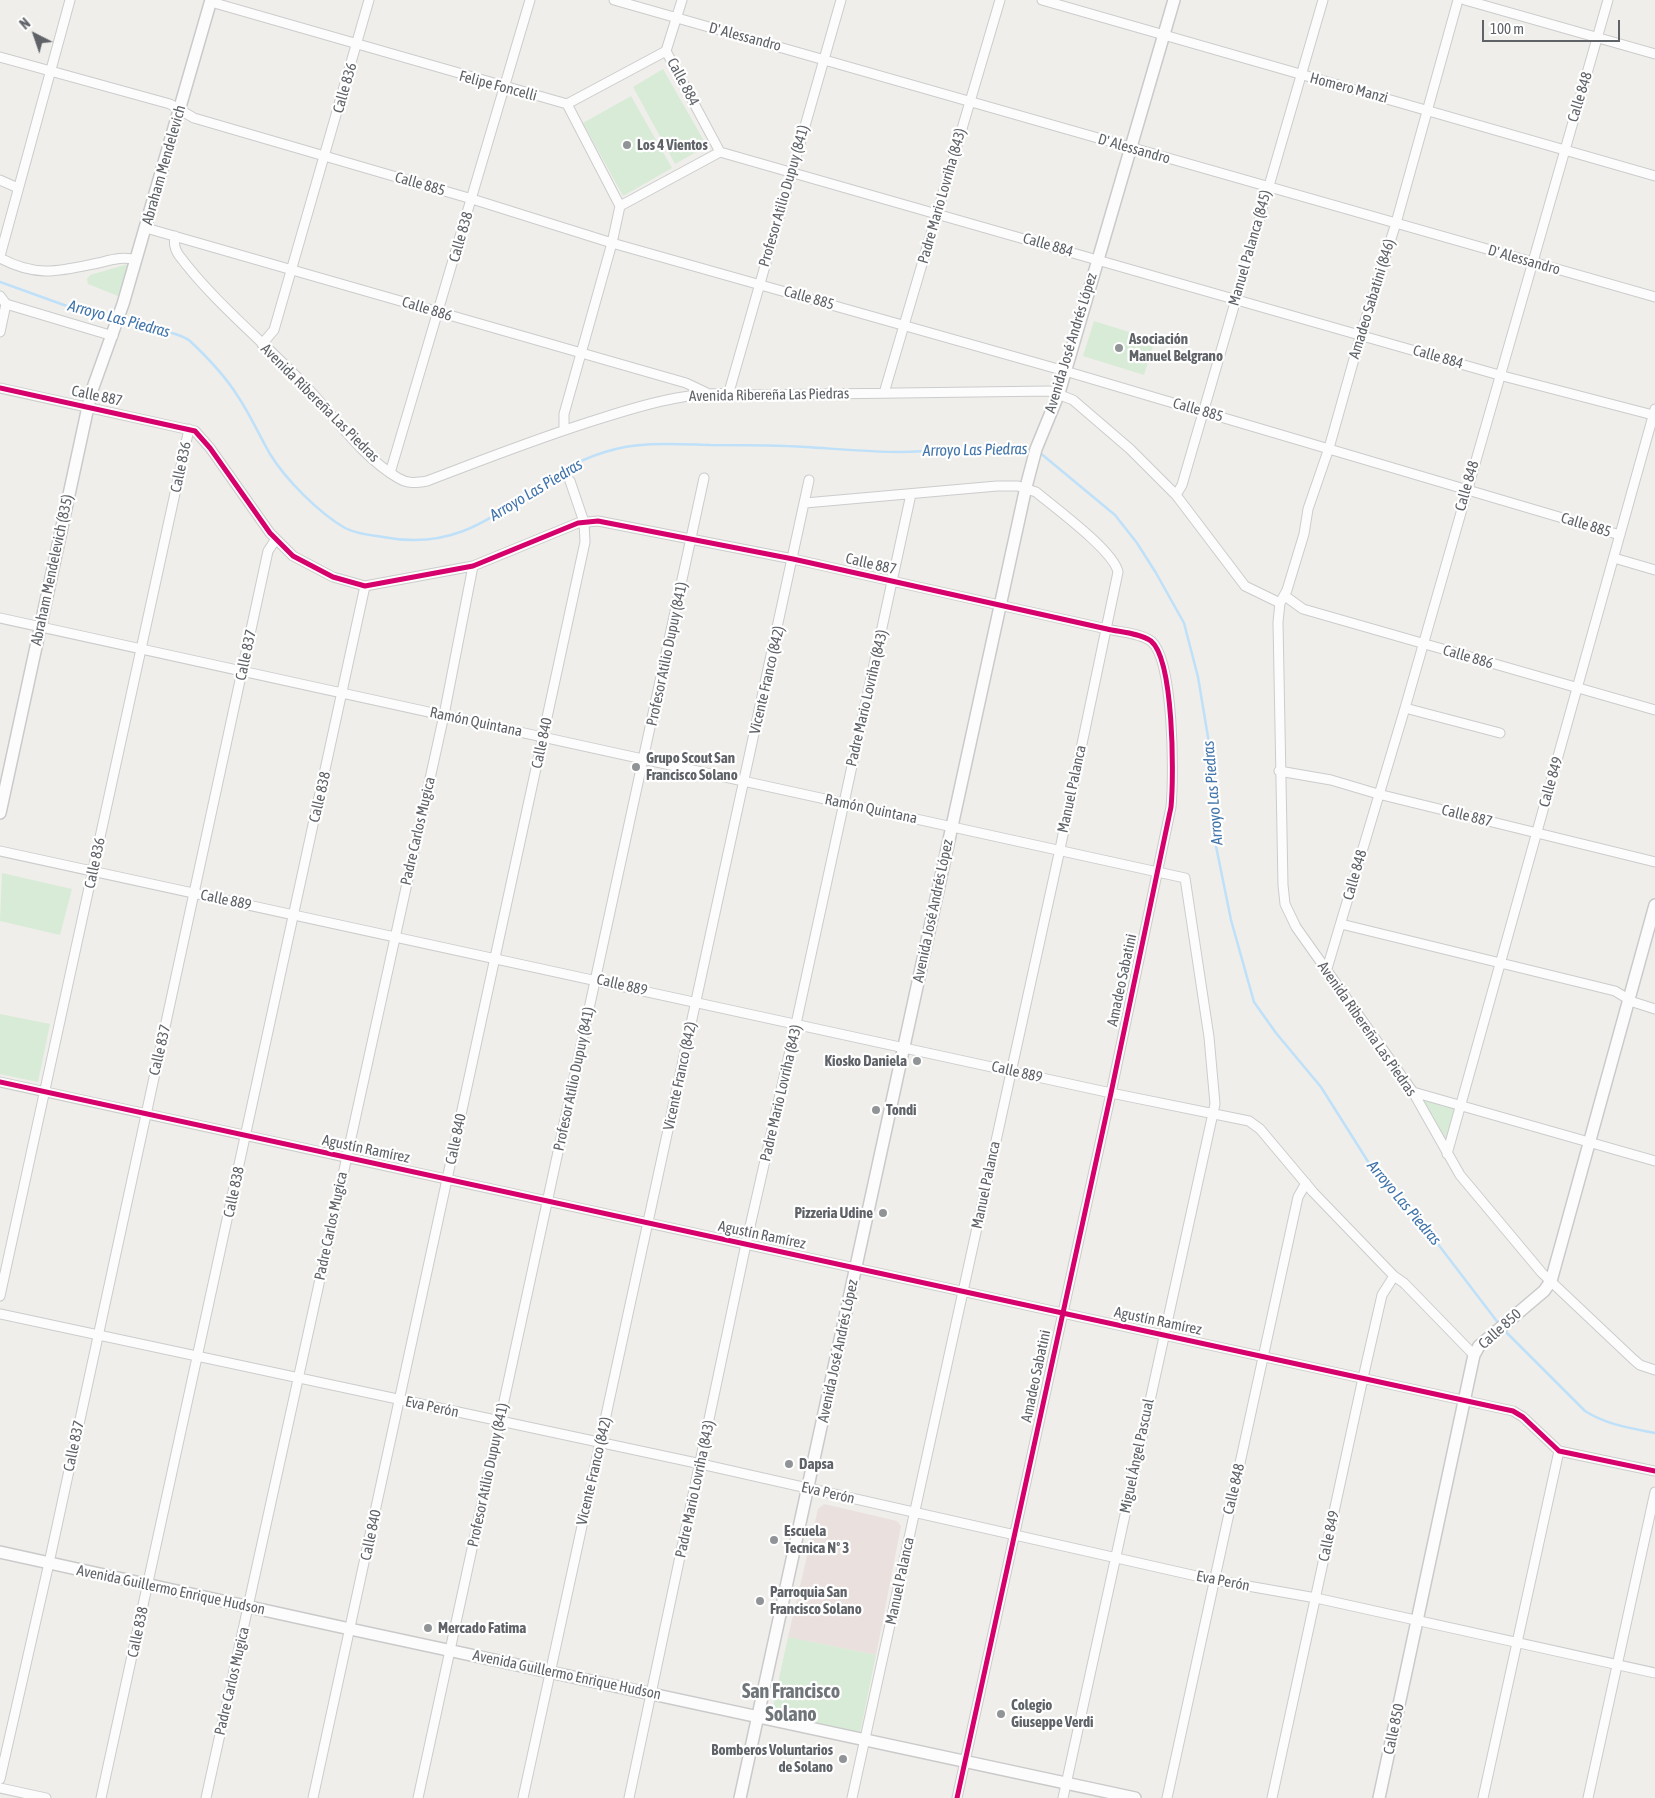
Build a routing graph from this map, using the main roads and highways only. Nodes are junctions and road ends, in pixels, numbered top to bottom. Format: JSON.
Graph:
{"nodes":[{"id":1,"x":1174,"y":0,"type":"edge"},
{"id":2,"x":211,"y":1,"type":"edge"},
{"id":3,"x":114,"y":333,"type":"joint"},
{"id":4,"x":0,"y":814,"type":"edge"},
{"id":5,"x":1655,"y":905,"type":"edge"},
{"id":6,"x":0,"y":1552,"type":"edge"},
{"id":7,"x":758,"y":1717,"type":"junction"},
{"id":8,"x":740,"y":1798,"type":"edge"},
{"id":9,"x":1134,"y":1798,"type":"edge"},
{"id":10,"x":1379,"y":1798,"type":"edge"}],
"edges":[{"from":1,"to":7,"type":"main road","name":"Avenida José Andrés López"},
{"from":2,"to":3,"type":"main road","name":"Abraham Mendelevich"},
{"from":3,"to":4,"type":"main road","name":"Abraham Mendelevich (835)"},
{"from":5,"to":10,"type":"main road","name":"Calle 850"},
{"from":6,"to":7,"type":"main road","name":"Avenida Guillermo Enrique Hudson"},
{"from":7,"to":8,"type":"main road","name":"Avenida José Andrés López"},
{"from":7,"to":9,"type":"main road","name":"Avenida Guillermo Enrique Hudson"}]}
